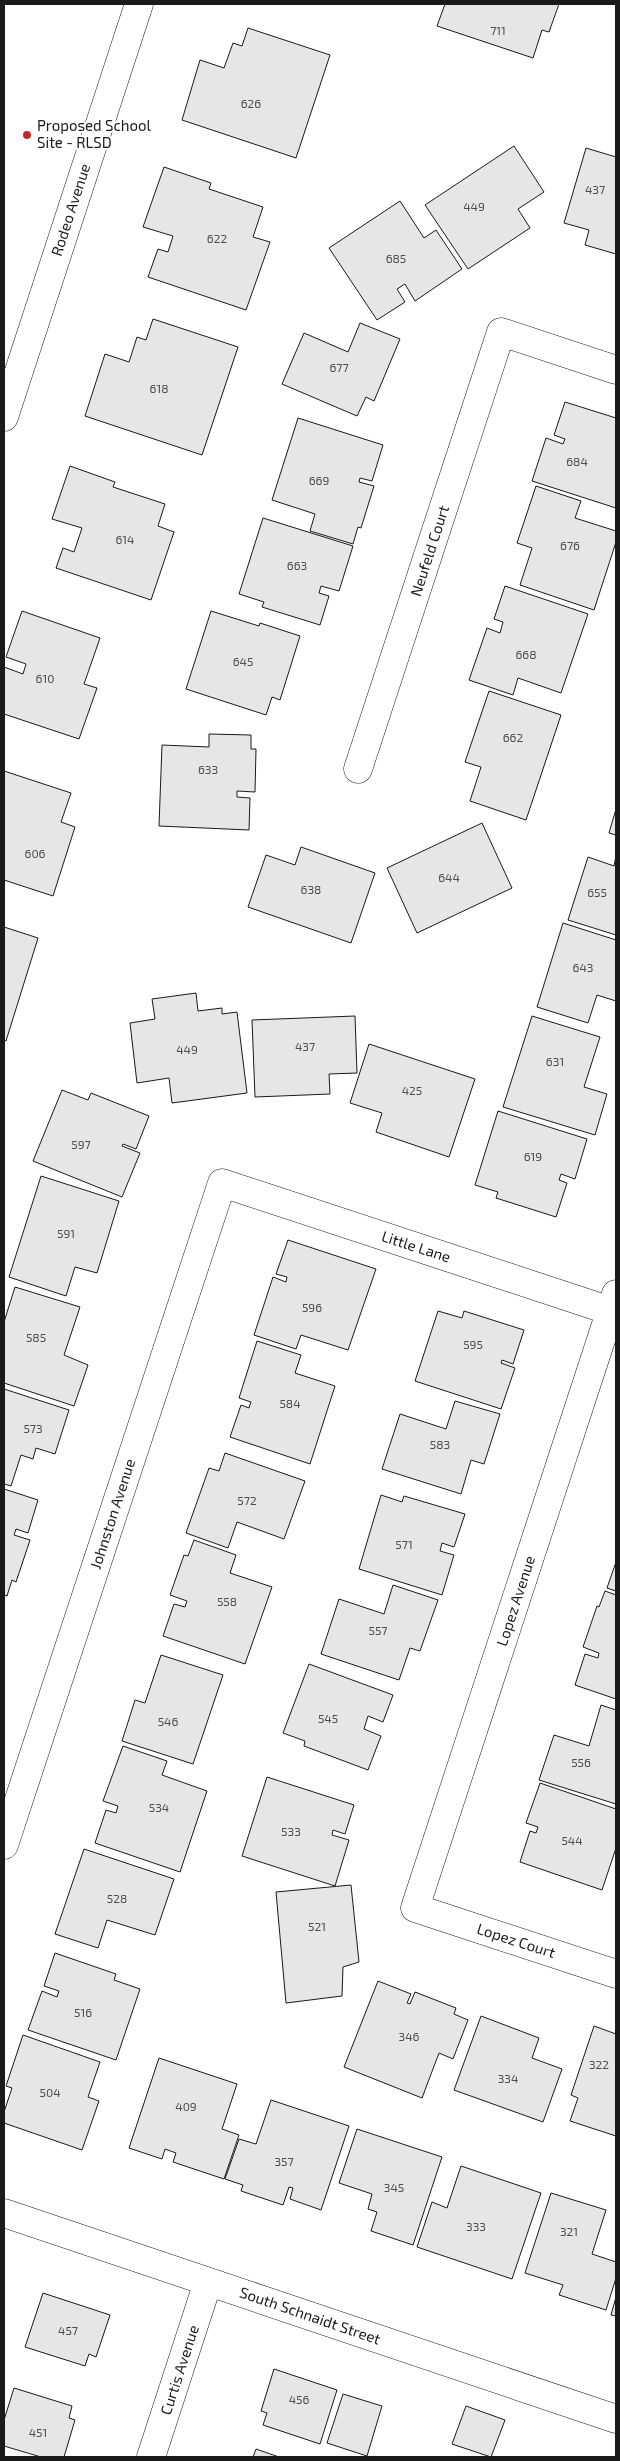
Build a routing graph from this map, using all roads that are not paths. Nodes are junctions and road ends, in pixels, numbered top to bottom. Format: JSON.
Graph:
{"nodes":[{"id":1,"x":139,"y":4,"type":"edge"},
{"id":2,"x":616,"y":370,"type":"edge"},
{"id":3,"x":4,"y":417,"type":"edge"},
{"id":4,"x":358,"y":769,"type":"dead end"},
{"id":5,"x":222,"y":1183,"type":"joint"},
{"id":6,"x":613,"y":1302,"type":"edge"},
{"id":7,"x":4,"y":1845,"type":"edge"},
{"id":8,"x":415,"y":1908,"type":"joint"},
{"id":9,"x":616,"y":1974,"type":"edge"},
{"id":10,"x":4,"y":2213,"type":"edge"},
{"id":11,"x":208,"y":2282,"type":"junction"},
{"id":12,"x":616,"y":2419,"type":"edge"},
{"id":13,"x":151,"y":2457,"type":"edge"}],
"edges":[{"from":1,"to":3,"type":"street","name":"Rodeo Avenue"},
{"from":2,"to":4,"type":"street","name":"Neufeld Court"},
{"from":5,"to":6,"type":"street","name":"Little Lane"},
{"from":5,"to":7,"type":"street","name":"Johnston Avenue"},
{"from":6,"to":8,"type":"street","name":"Lopez Avenue"},
{"from":8,"to":9,"type":"street","name":"Lopez Court"},
{"from":10,"to":11,"type":"street","name":"South Schnaidt Street"},
{"from":11,"to":12,"type":"street","name":"South Schnaidt Street"},
{"from":11,"to":13,"type":"street","name":"Curtis Avenue"}]}
